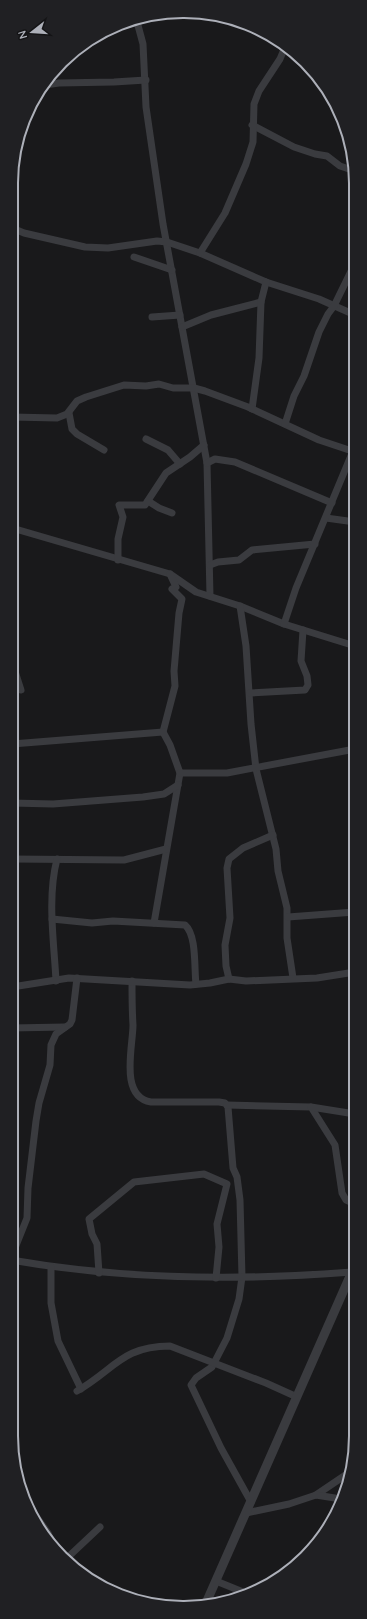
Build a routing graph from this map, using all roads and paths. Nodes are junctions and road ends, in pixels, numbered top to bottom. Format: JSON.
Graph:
{"nodes":[{"id":1,"x":138,"y":25,"type":"edge"},
{"id":2,"x":283,"y":51,"type":"edge"},
{"id":3,"x":146,"y":80,"type":"junction"},
{"id":4,"x":52,"y":84,"type":"edge"},
{"id":5,"x":252,"y":125,"type":"junction"},
{"id":6,"x":349,"y":169,"type":"edge"},
{"id":7,"x":18,"y":230,"type":"edge"},
{"id":8,"x":167,"y":242,"type":"junction"},
{"id":9,"x":200,"y":253,"type":"junction"},
{"id":10,"x":134,"y":257,"type":"dead end"},
{"id":11,"x":172,"y":270,"type":"junction"},
{"id":12,"x":349,"y":274,"type":"edge"},
{"id":13,"x":266,"y":282,"type":"junction"},
{"id":14,"x":261,"y":302,"type":"junction"},
{"id":15,"x":334,"y":306,"type":"junction"},
{"id":16,"x":349,"y":313,"type":"edge"},
{"id":17,"x":180,"y":315,"type":"junction"},
{"id":18,"x":152,"y":317,"type":"dead end"},
{"id":19,"x":182,"y":327,"type":"junction"},
{"id":20,"x":194,"y":388,"type":"junction"},
{"id":21,"x":252,"y":409,"type":"junction"},
{"id":22,"x":69,"y":412,"type":"junction"},
{"id":23,"x":18,"y":417,"type":"edge"},
{"id":24,"x":285,"y":424,"type":"junction"},
{"id":25,"x":146,"y":439,"type":"dead end"},
{"id":26,"x":204,"y":445,"type":"junction"},
{"id":27,"x":349,"y":449,"type":"edge"},
{"id":28,"x":104,"y":450,"type":"dead end"},
{"id":29,"x":207,"y":462,"type":"junction"},
{"id":30,"x":349,"y":462,"type":"edge"},
{"id":31,"x":180,"y":464,"type":"junction"},
{"id":32,"x":148,"y":501,"type":"junction"},
{"id":33,"x":332,"y":503,"type":"junction"},
{"id":34,"x":172,"y":513,"type":"dead end"},
{"id":35,"x":326,"y":518,"type":"junction"},
{"id":36,"x":349,"y":521,"type":"edge"},
{"id":37,"x":18,"y":530,"type":"edge"},
{"id":38,"x":315,"y":544,"type":"junction"},
{"id":39,"x":118,"y":560,"type":"junction"},
{"id":40,"x":210,"y":565,"type":"junction"},
{"id":41,"x":170,"y":574,"type":"junction"},
{"id":42,"x":210,"y":596,"type":"junction"},
{"id":43,"x":240,"y":606,"type":"junction"},
{"id":44,"x":284,"y":624,"type":"junction"},
{"id":45,"x":303,"y":630,"type":"junction"},
{"id":46,"x":349,"y":644,"type":"edge"},
{"id":47,"x":18,"y":681,"type":"edge"},
{"id":48,"x":21,"y":690,"type":"dead end"},
{"id":49,"x":250,"y":693,"type":"junction"},
{"id":50,"x":163,"y":732,"type":"junction"},
{"id":51,"x":18,"y":744,"type":"edge"},
{"id":52,"x":349,"y":750,"type":"edge"},
{"id":53,"x":256,"y":769,"type":"junction"},
{"id":54,"x":180,"y":773,"type":"junction"},
{"id":55,"x":178,"y":785,"type":"junction"},
{"id":56,"x":18,"y":803,"type":"edge"},
{"id":57,"x":273,"y":835,"type":"junction"},
{"id":58,"x":166,"y":849,"type":"junction"},
{"id":59,"x":18,"y":859,"type":"edge"},
{"id":60,"x":57,"y":859,"type":"junction"},
{"id":61,"x":349,"y":912,"type":"edge"},
{"id":62,"x":288,"y":917,"type":"junction"},
{"id":63,"x":52,"y":919,"type":"junction"},
{"id":64,"x":154,"y":923,"type":"junction"},
{"id":65,"x":349,"y":973,"type":"edge"},
{"id":66,"x":77,"y":978,"type":"junction"},
{"id":67,"x":294,"y":978,"type":"junction"},
{"id":68,"x":229,"y":979,"type":"junction"},
{"id":69,"x":56,"y":980,"type":"junction"},
{"id":70,"x":132,"y":981,"type":"junction"},
{"id":71,"x":196,"y":984,"type":"junction"},
{"id":72,"x":18,"y":985,"type":"edge"},
{"id":73,"x":66,"y":1027,"type":"junction"},
{"id":74,"x":18,"y":1028,"type":"edge"},
{"id":75,"x":227,"y":1105,"type":"junction"},
{"id":76,"x":312,"y":1107,"type":"junction"},
{"id":77,"x":349,"y":1113,"type":"edge"},
{"id":78,"x":349,"y":1202,"type":"edge"},
{"id":79,"x":18,"y":1241,"type":"edge"},
{"id":80,"x":18,"y":1260,"type":"edge"},
{"id":81,"x":51,"y":1267,"type":"junction"},
{"id":82,"x":99,"y":1273,"type":"junction"},
{"id":83,"x":349,"y":1274,"type":"edge"},
{"id":84,"x":242,"y":1277,"type":"junction"},
{"id":85,"x":216,"y":1278,"type":"junction"},
{"id":86,"x":349,"y":1283,"type":"edge"},
{"id":87,"x":214,"y":1363,"type":"junction"},
{"id":88,"x":297,"y":1397,"type":"junction"},
{"id":89,"x":343,"y":1476,"type":"edge"},
{"id":90,"x":316,"y":1495,"type":"junction"},
{"id":91,"x":336,"y":1498,"type":"edge"},
{"id":92,"x":250,"y":1502,"type":"junction"},
{"id":93,"x":246,"y":1513,"type":"junction"},
{"id":94,"x":100,"y":1527,"type":"dead end"},
{"id":95,"x":69,"y":1556,"type":"edge"},
{"id":96,"x":216,"y":1581,"type":"junction"},
{"id":97,"x":240,"y":1591,"type":"edge"},
{"id":98,"x":208,"y":1600,"type":"edge"}],
"edges":[{"from":1,"to":3,"type":"street"},
{"from":2,"to":5,"type":"street"},
{"from":3,"to":4,"type":"street"},
{"from":3,"to":8,"type":"street"},
{"from":5,"to":6,"type":"street"},
{"from":5,"to":9,"type":"street"},
{"from":7,"to":8,"type":"street"},
{"from":8,"to":9,"type":"street"},
{"from":8,"to":11,"type":"street"},
{"from":9,"to":13,"type":"street"},
{"from":10,"to":11,"type":"street"},
{"from":11,"to":17,"type":"street"},
{"from":12,"to":15,"type":"street"},
{"from":13,"to":14,"type":"street"},
{"from":13,"to":15,"type":"street"},
{"from":14,"to":19,"type":"street"},
{"from":14,"to":21,"type":"street"},
{"from":15,"to":16,"type":"street"},
{"from":15,"to":24,"type":"street"},
{"from":17,"to":18,"type":"street"},
{"from":17,"to":19,"type":"street"},
{"from":19,"to":20,"type":"street"},
{"from":20,"to":21,"type":"street"},
{"from":20,"to":22,"type":"street"},
{"from":20,"to":26,"type":"street"},
{"from":21,"to":24,"type":"street"},
{"from":22,"to":23,"type":"street"},
{"from":22,"to":28,"type":"street"},
{"from":24,"to":27,"type":"street"},
{"from":25,"to":31,"type":"street"},
{"from":26,"to":29,"type":"street"},
{"from":26,"to":31,"type":"street"},
{"from":29,"to":33,"type":"street"},
{"from":29,"to":40,"type":"street"},
{"from":30,"to":33,"type":"street"},
{"from":31,"to":32,"type":"street"},
{"from":32,"to":34,"type":"street"},
{"from":32,"to":39,"type":"street"},
{"from":33,"to":35,"type":"street"},
{"from":35,"to":36,"type":"street"},
{"from":35,"to":38,"type":"street"},
{"from":37,"to":39,"type":"street"},
{"from":38,"to":40,"type":"street"},
{"from":38,"to":44,"type":"street"},
{"from":39,"to":41,"type":"street"},
{"from":40,"to":42,"type":"street"},
{"from":41,"to":42,"type":"street"},
{"from":41,"to":50,"type":"street"},
{"from":42,"to":43,"type":"street"},
{"from":43,"to":44,"type":"street"},
{"from":43,"to":49,"type":"street"},
{"from":44,"to":45,"type":"street"},
{"from":45,"to":46,"type":"street"},
{"from":45,"to":49,"type":"street"},
{"from":47,"to":48,"type":"street"},
{"from":49,"to":53,"type":"street"},
{"from":50,"to":51,"type":"street"},
{"from":50,"to":54,"type":"street"},
{"from":52,"to":53,"type":"street"},
{"from":53,"to":54,"type":"street"},
{"from":53,"to":57,"type":"street"},
{"from":54,"to":55,"type":"street"},
{"from":55,"to":56,"type":"street"},
{"from":55,"to":58,"type":"street"},
{"from":57,"to":62,"type":"street"},
{"from":57,"to":68,"type":"street"},
{"from":58,"to":60,"type":"street"},
{"from":58,"to":64,"type":"street"},
{"from":59,"to":60,"type":"street"},
{"from":60,"to":63,"type":"street"},
{"from":61,"to":62,"type":"street"},
{"from":62,"to":67,"type":"street"},
{"from":63,"to":64,"type":"street"},
{"from":63,"to":69,"type":"street"},
{"from":64,"to":71,"type":"street"},
{"from":65,"to":67,"type":"street"},
{"from":66,"to":69,"type":"street"},
{"from":66,"to":70,"type":"street"},
{"from":66,"to":73,"type":"street"},
{"from":67,"to":68,"type":"street"},
{"from":68,"to":71,"type":"street"},
{"from":69,"to":72,"type":"street"},
{"from":70,"to":71,"type":"street"},
{"from":70,"to":75,"type":"street"},
{"from":73,"to":74,"type":"street"},
{"from":73,"to":79,"type":"street"},
{"from":75,"to":76,"type":"street"},
{"from":75,"to":84,"type":"street"},
{"from":76,"to":77,"type":"street"},
{"from":76,"to":78,"type":"street"},
{"from":80,"to":81,"type":"street"},
{"from":81,"to":82,"type":"street"},
{"from":81,"to":87,"type":"street"},
{"from":82,"to":85,"type":"street"},
{"from":82,"to":85,"type":"street"},
{"from":83,"to":84,"type":"street"},
{"from":84,"to":85,"type":"street"},
{"from":84,"to":87,"type":"street"},
{"from":86,"to":88,"type":"street"},
{"from":87,"to":88,"type":"street"},
{"from":87,"to":92,"type":"street"},
{"from":88,"to":92,"type":"street"},
{"from":89,"to":90,"type":"street"},
{"from":90,"to":91,"type":"street"},
{"from":90,"to":93,"type":"street"},
{"from":92,"to":93,"type":"street"},
{"from":93,"to":96,"type":"street"},
{"from":94,"to":95,"type":"street"},
{"from":96,"to":97,"type":"street"},
{"from":96,"to":98,"type":"street"}]}
